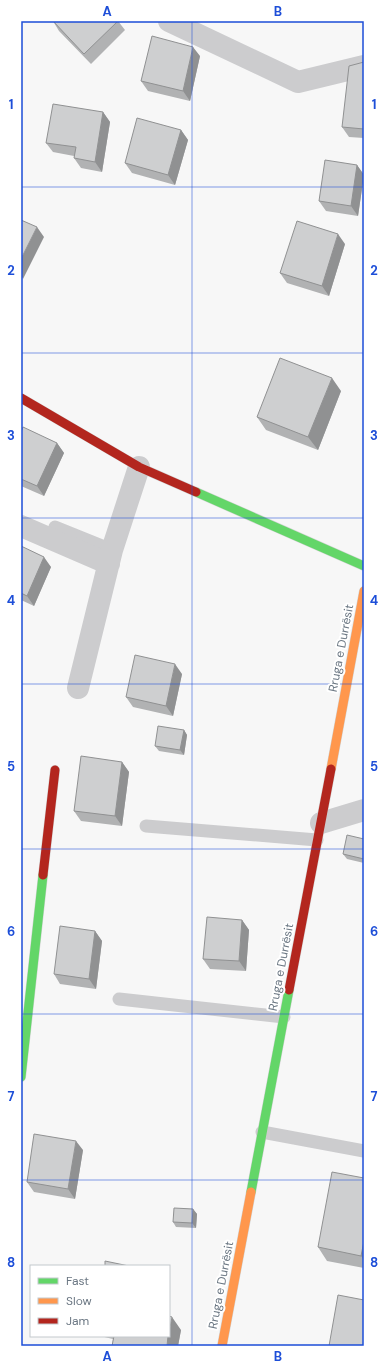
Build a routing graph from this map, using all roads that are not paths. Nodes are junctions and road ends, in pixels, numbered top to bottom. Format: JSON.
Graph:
{"nodes":[{"id":1,"x":169,"y":21,"type":"edge"},
{"id":2,"x":364,"y":66,"type":"edge"},
{"id":3,"x":21,"y":398,"type":"edge"},
{"id":4,"x":139,"y":467,"type":"junction"},
{"id":5,"x":21,"y":526,"type":"edge"},
{"id":6,"x":55,"y":527,"type":"dead end"},
{"id":7,"x":110,"y":557,"type":"junction"},
{"id":8,"x":364,"y":566,"type":"edge"},
{"id":9,"x":364,"y":591,"type":"edge"},
{"id":10,"x":78,"y":688,"type":"dead end"},
{"id":11,"x":56,"y":770,"type":"dead end"},
{"id":12,"x":364,"y":810,"type":"edge"},
{"id":13,"x":146,"y":826,"type":"dead end"},
{"id":14,"x":319,"y":831,"type":"junction"},
{"id":15,"x":119,"y":999,"type":"dead end"},
{"id":16,"x":284,"y":1017,"type":"junction"},
{"id":17,"x":21,"y":1077,"type":"edge"},
{"id":18,"x":262,"y":1132,"type":"junction"},
{"id":19,"x":364,"y":1151,"type":"edge"},
{"id":20,"x":222,"y":1346,"type":"edge"}],
"edges":[{"from":1,"to":2,"type":"street"},
{"from":3,"to":4,"type":"main road"},
{"from":4,"to":7,"type":"street"},
{"from":4,"to":8,"type":"main road"},
{"from":5,"to":7,"type":"street"},
{"from":6,"to":7,"type":"lane"},
{"from":7,"to":10,"type":"street"},
{"from":9,"to":14,"type":"main road","name":"Rruga e Durrësit"},
{"from":11,"to":17,"type":"main road"},
{"from":12,"to":14,"type":"street"},
{"from":13,"to":14,"type":"lane"},
{"from":14,"to":16,"type":"main road","name":"Rruga e Durrësit"},
{"from":15,"to":16,"type":"lane"},
{"from":16,"to":18,"type":"main road","name":"Rruga e Durrësit"},
{"from":18,"to":19,"type":"lane"},
{"from":18,"to":20,"type":"main road","name":"Rruga e Durrësit"}]}
